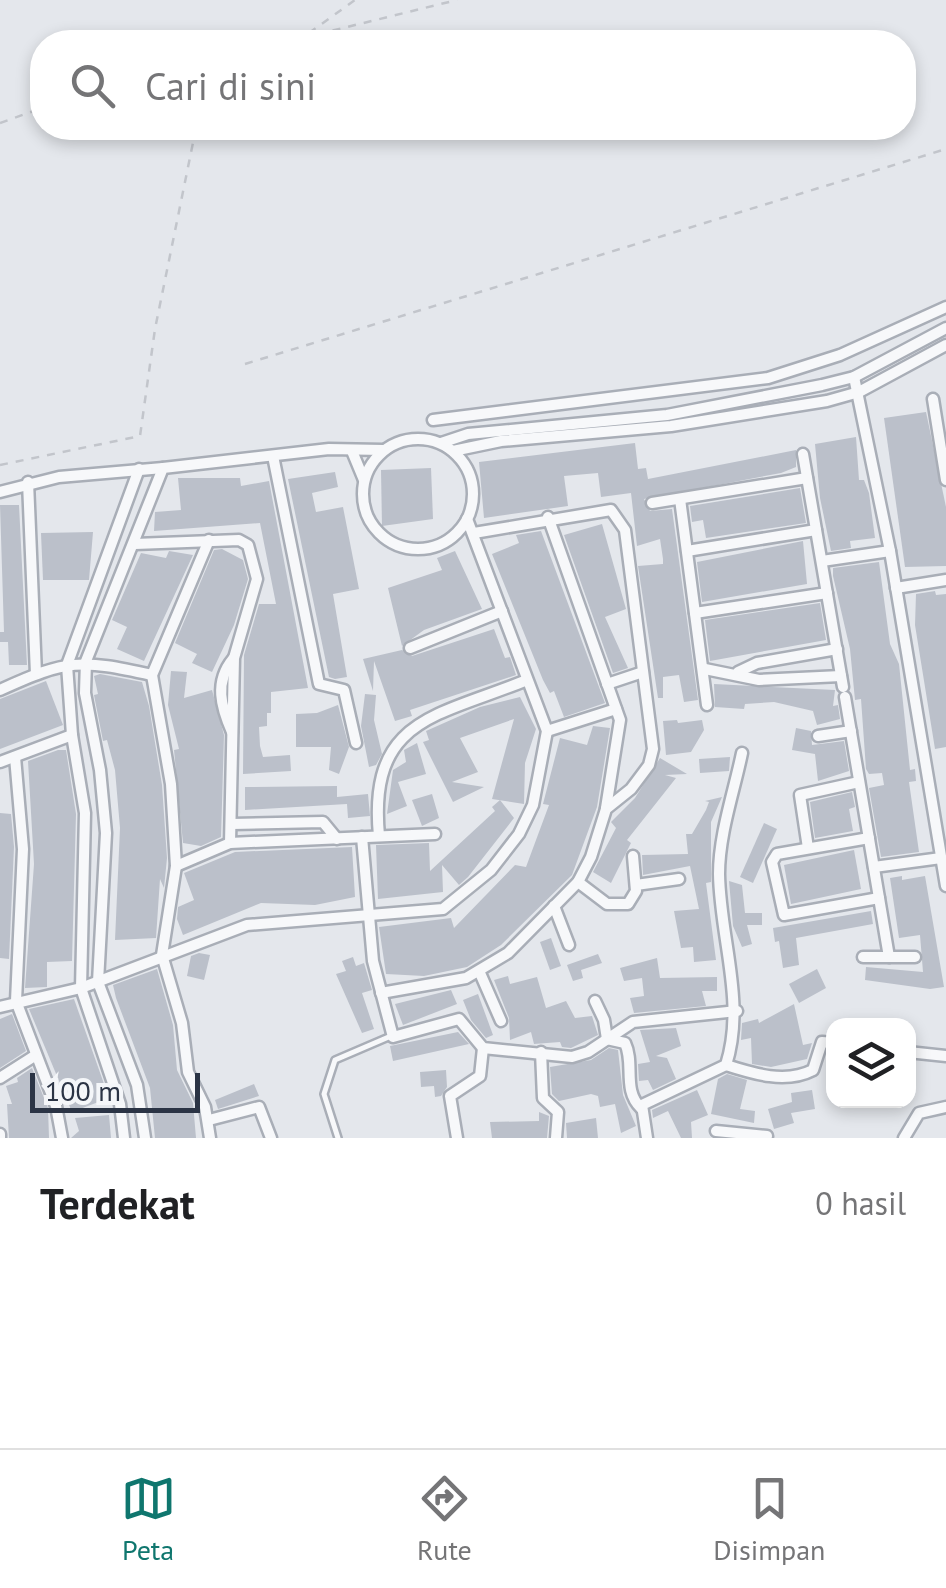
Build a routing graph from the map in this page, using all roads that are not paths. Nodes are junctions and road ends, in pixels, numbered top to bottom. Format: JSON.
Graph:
{"nodes":[{"id":1,"x":946,"y":307,"type":"edge"},
{"id":2,"x":946,"y":328,"type":"edge"},
{"id":3,"x":946,"y":345,"type":"edge"},
{"id":4,"x":854,"y":377,"type":"junction"},
{"id":5,"x":859,"y":392,"type":"junction"},
{"id":6,"x":933,"y":399,"type":"dead end"},
{"id":7,"x":690,"y":410,"type":"junction"},
{"id":8,"x":433,"y":420,"type":"dead end"},
{"id":9,"x":692,"y":423,"type":"junction"},
{"id":10,"x":942,"y":423,"type":"edge"},
{"id":11,"x":441,"y":443,"type":"junction"},
{"id":12,"x":383,"y":450,"type":"junction"},
{"id":13,"x":352,"y":451,"type":"junction"},
{"id":14,"x":453,"y":451,"type":"junction"},
{"id":15,"x":803,"y":454,"type":"dead end"},
{"id":16,"x":274,"y":456,"type":"junction"},
{"id":17,"x":163,"y":468,"type":"junction"},
{"id":18,"x":139,"y":469,"type":"junction"},
{"id":19,"x":808,"y":478,"type":"junction"},
{"id":20,"x":364,"y":480,"type":"junction"},
{"id":21,"x":946,"y":480,"type":"edge"},
{"id":22,"x":28,"y":482,"type":"junction"},
{"id":23,"x":0,"y":492,"type":"edge"},
{"id":24,"x":680,"y":499,"type":"junction"},
{"id":25,"x":652,"y":503,"type":"dead end"},
{"id":26,"x":548,"y":518,"type":"junction"},
{"id":27,"x":467,"y":519,"type":"junction"},
{"id":28,"x":816,"y":530,"type":"junction"},
{"id":29,"x":474,"y":532,"type":"junction"},
{"id":30,"x":209,"y":540,"type":"junction"},
{"id":31,"x":135,"y":544,"type":"junction"},
{"id":32,"x":687,"y":551,"type":"junction"},
{"id":33,"x":890,"y":551,"type":"junction"},
{"id":34,"x":822,"y":562,"type":"junction"},
{"id":35,"x":946,"y":580,"type":"edge"},
{"id":36,"x":896,"y":588,"type":"junction"},
{"id":37,"x":827,"y":592,"type":"junction"},
{"id":38,"x":502,"y":612,"type":"junction"},
{"id":39,"x":695,"y":612,"type":"junction"},
{"id":40,"x":410,"y":648,"type":"dead end"},
{"id":41,"x":837,"y":649,"type":"junction"},
{"id":42,"x":86,"y":661,"type":"junction"},
{"id":43,"x":67,"y":665,"type":"junction"},
{"id":44,"x":705,"y":669,"type":"junction"},
{"id":45,"x":643,"y":672,"type":"junction"},
{"id":46,"x":738,"y":672,"type":"junction"},
{"id":47,"x":36,"y":674,"type":"junction"},
{"id":48,"x":152,"y":675,"type":"junction"},
{"id":49,"x":527,"y":680,"type":"junction"},
{"id":50,"x":608,"y":684,"type":"junction"},
{"id":51,"x":843,"y":687,"type":"junction"},
{"id":52,"x":0,"y":690,"type":"edge"},
{"id":53,"x":708,"y":705,"type":"dead end"},
{"id":54,"x":616,"y":709,"type":"junction"},
{"id":55,"x":547,"y":731,"type":"junction"},
{"id":56,"x":850,"y":731,"type":"junction"},
{"id":57,"x":72,"y":735,"type":"junction"},
{"id":58,"x":818,"y":736,"type":"dead end"},
{"id":59,"x":356,"y":743,"type":"dead end"},
{"id":60,"x":742,"y":753,"type":"dead end"},
{"id":61,"x":15,"y":757,"type":"junction"},
{"id":62,"x":0,"y":762,"type":"edge"},
{"id":63,"x":859,"y":782,"type":"junction"},
{"id":64,"x":606,"y":809,"type":"junction"},
{"id":65,"x":232,"y":824,"type":"junction"},
{"id":66,"x":434,"y":834,"type":"dead end"},
{"id":67,"x":379,"y":836,"type":"junction"},
{"id":68,"x":362,"y":838,"type":"junction"},
{"id":69,"x":869,"y":838,"type":"junction"},
{"id":70,"x":337,"y":839,"type":"junction"},
{"id":71,"x":230,"y":844,"type":"junction"},
{"id":72,"x":808,"y":848,"type":"junction"},
{"id":73,"x":634,"y":856,"type":"dead end"},
{"id":74,"x":941,"y":858,"type":"junction"},
{"id":75,"x":176,"y":866,"type":"junction"},
{"id":76,"x":874,"y":867,"type":"junction"},
{"id":77,"x":679,"y":878,"type":"dead end"},
{"id":78,"x":578,"y":882,"type":"junction"},
{"id":79,"x":636,"y":884,"type":"junction"},
{"id":80,"x":946,"y":886,"type":"edge"},
{"id":81,"x":879,"y":898,"type":"junction"},
{"id":82,"x":554,"y":906,"type":"junction"},
{"id":83,"x":366,"y":915,"type":"junction"},
{"id":84,"x":570,"y":945,"type":"dead end"},
{"id":85,"x":162,"y":955,"type":"junction"},
{"id":86,"x":889,"y":957,"type":"junction"},
{"id":87,"x":915,"y":957,"type":"dead end"},
{"id":88,"x":863,"y":958,"type":"dead end"},
{"id":89,"x":480,"y":972,"type":"junction"},
{"id":90,"x":98,"y":982,"type":"junction"},
{"id":91,"x":82,"y":988,"type":"junction"},
{"id":92,"x":381,"y":993,"type":"junction"},
{"id":93,"x":16,"y":1001,"type":"junction"},
{"id":94,"x":595,"y":1001,"type":"dead end"},
{"id":95,"x":0,"y":1007,"type":"edge"},
{"id":96,"x":736,"y":1010,"type":"junction"},
{"id":97,"x":501,"y":1020,"type":"dead end"},
{"id":98,"x":389,"y":1034,"type":"junction"},
{"id":99,"x":606,"y":1039,"type":"junction"},
{"id":100,"x":826,"y":1042,"type":"edge"},
{"id":101,"x":483,"y":1048,"type":"junction"},
{"id":102,"x":541,"y":1052,"type":"junction"},
{"id":103,"x":916,"y":1053,"type":"edge"},
{"id":104,"x":36,"y":1055,"type":"junction"},
{"id":105,"x":946,"y":1056,"type":"edge"},
{"id":106,"x":726,"y":1065,"type":"junction"},
{"id":107,"x":0,"y":1078,"type":"edge"},
{"id":108,"x":946,"y":1107,"type":"edge"},
{"id":109,"x":641,"y":1108,"type":"junction"},
{"id":110,"x":209,"y":1120,"type":"junction"},
{"id":111,"x":716,"y":1131,"type":"dead end"},
{"id":112,"x":740,"y":1136,"type":"edge"},
{"id":113,"x":767,"y":1136,"type":"edge"},
{"id":114,"x":62,"y":1138,"type":"edge"},
{"id":115,"x":124,"y":1138,"type":"edge"},
{"id":116,"x":145,"y":1138,"type":"edge"},
{"id":117,"x":210,"y":1138,"type":"edge"},
{"id":118,"x":271,"y":1138,"type":"edge"},
{"id":119,"x":338,"y":1138,"type":"edge"},
{"id":120,"x":456,"y":1138,"type":"edge"},
{"id":121,"x":556,"y":1138,"type":"edge"},
{"id":122,"x":647,"y":1138,"type":"edge"},
{"id":123,"x":904,"y":1138,"type":"edge"}],
"edges":[{"from":1,"to":8,"type":"street"},
{"from":2,"to":4,"type":"street"},
{"from":3,"to":5,"type":"street"},
{"from":4,"to":5,"type":"street"},
{"from":4,"to":7,"type":"street"},
{"from":5,"to":9,"type":"street"},
{"from":5,"to":33,"type":"street"},
{"from":6,"to":10,"type":"street"},
{"from":7,"to":9,"type":"street"},
{"from":7,"to":11,"type":"street"},
{"from":9,"to":14,"type":"street"},
{"from":10,"to":21,"type":"street"},
{"from":11,"to":12,"type":"street"},
{"from":11,"to":14,"type":"street"},
{"from":12,"to":13,"type":"street"},
{"from":12,"to":20,"type":"street"},
{"from":13,"to":16,"type":"street"},
{"from":13,"to":20,"type":"street"},
{"from":14,"to":27,"type":"street"},
{"from":15,"to":19,"type":"street"},
{"from":16,"to":17,"type":"street"},
{"from":16,"to":59,"type":"street"},
{"from":17,"to":18,"type":"street"},
{"from":17,"to":31,"type":"street"},
{"from":18,"to":22,"type":"street"},
{"from":18,"to":43,"type":"street"},
{"from":19,"to":24,"type":"street"},
{"from":19,"to":28,"type":"street"},
{"from":20,"to":27,"type":"street"},
{"from":22,"to":23,"type":"street"},
{"from":22,"to":47,"type":"street"},
{"from":24,"to":25,"type":"street"},
{"from":24,"to":32,"type":"street"},
{"from":26,"to":29,"type":"street"},
{"from":26,"to":45,"type":"street"},
{"from":26,"to":50,"type":"street"},
{"from":27,"to":29,"type":"street"},
{"from":28,"to":32,"type":"street"},
{"from":28,"to":34,"type":"street"},
{"from":29,"to":38,"type":"street"},
{"from":30,"to":31,"type":"street"},
{"from":30,"to":48,"type":"street"},
{"from":30,"to":65,"type":"street"},
{"from":31,"to":42,"type":"street"},
{"from":32,"to":39,"type":"street"},
{"from":33,"to":34,"type":"street"},
{"from":33,"to":36,"type":"street"},
{"from":34,"to":37,"type":"street"},
{"from":35,"to":36,"type":"street"},
{"from":36,"to":74,"type":"street"},
{"from":37,"to":39,"type":"street"},
{"from":37,"to":41,"type":"street"},
{"from":38,"to":40,"type":"street"},
{"from":38,"to":49,"type":"street"},
{"from":39,"to":44,"type":"street"},
{"from":41,"to":46,"type":"street"},
{"from":41,"to":51,"type":"street"},
{"from":42,"to":43,"type":"street"},
{"from":42,"to":48,"type":"street"},
{"from":42,"to":90,"type":"street"},
{"from":43,"to":47,"type":"street"},
{"from":43,"to":57,"type":"street"},
{"from":44,"to":46,"type":"street"},
{"from":44,"to":53,"type":"street"},
{"from":45,"to":50,"type":"street"},
{"from":45,"to":64,"type":"street"},
{"from":46,"to":51,"type":"street"},
{"from":47,"to":52,"type":"street"},
{"from":48,"to":75,"type":"street"},
{"from":49,"to":55,"type":"street"},
{"from":49,"to":67,"type":"street"},
{"from":50,"to":54,"type":"street"},
{"from":51,"to":56,"type":"street"},
{"from":54,"to":55,"type":"street"},
{"from":54,"to":64,"type":"street"},
{"from":55,"to":83,"type":"street"},
{"from":56,"to":58,"type":"street"},
{"from":56,"to":63,"type":"street"},
{"from":57,"to":61,"type":"street"},
{"from":57,"to":91,"type":"street"},
{"from":60,"to":96,"type":"street"},
{"from":61,"to":62,"type":"street"},
{"from":61,"to":93,"type":"street"},
{"from":63,"to":69,"type":"street"},
{"from":63,"to":72,"type":"street"},
{"from":64,"to":78,"type":"street"},
{"from":65,"to":70,"type":"street"},
{"from":65,"to":71,"type":"street"},
{"from":66,"to":67,"type":"street"},
{"from":67,"to":68,"type":"street"},
{"from":68,"to":70,"type":"street"},
{"from":68,"to":83,"type":"street"},
{"from":69,"to":72,"type":"street"},
{"from":69,"to":76,"type":"street"},
{"from":70,"to":71,"type":"street"},
{"from":71,"to":75,"type":"street"},
{"from":72,"to":81,"type":"street"},
{"from":73,"to":79,"type":"street"},
{"from":74,"to":76,"type":"street"},
{"from":74,"to":80,"type":"street"},
{"from":75,"to":85,"type":"street"},
{"from":76,"to":81,"type":"street"},
{"from":77,"to":79,"type":"street"},
{"from":78,"to":79,"type":"street"},
{"from":78,"to":82,"type":"street"},
{"from":81,"to":86,"type":"street"},
{"from":82,"to":84,"type":"street"},
{"from":82,"to":89,"type":"street"},
{"from":83,"to":85,"type":"street"},
{"from":83,"to":92,"type":"street"},
{"from":85,"to":90,"type":"street"},
{"from":85,"to":110,"type":"street"},
{"from":86,"to":87,"type":"street"},
{"from":86,"to":88,"type":"street"},
{"from":89,"to":92,"type":"street"},
{"from":89,"to":97,"type":"street"},
{"from":90,"to":91,"type":"street"},
{"from":90,"to":116,"type":"street"},
{"from":91,"to":93,"type":"street"},
{"from":91,"to":115,"type":"street"},
{"from":92,"to":98,"type":"street"},
{"from":93,"to":95,"type":"street"},
{"from":93,"to":104,"type":"street"},
{"from":94,"to":99,"type":"street"},
{"from":96,"to":99,"type":"street"},
{"from":96,"to":106,"type":"street"},
{"from":98,"to":101,"type":"street"},
{"from":98,"to":119,"type":"lane"},
{"from":99,"to":102,"type":"street"},
{"from":99,"to":109,"type":"street"},
{"from":100,"to":106,"type":"street"},
{"from":101,"to":102,"type":"street"},
{"from":101,"to":120,"type":"street"},
{"from":102,"to":121,"type":"street"},
{"from":103,"to":105,"type":"street"},
{"from":104,"to":107,"type":"street"},
{"from":104,"to":114,"type":"street"},
{"from":106,"to":109,"type":"street"},
{"from":108,"to":123,"type":"street"},
{"from":109,"to":122,"type":"street"},
{"from":110,"to":117,"type":"street"},
{"from":110,"to":118,"type":"street"},
{"from":111,"to":112,"type":"street"},
{"from":112,"to":113,"type":"street"}]}
